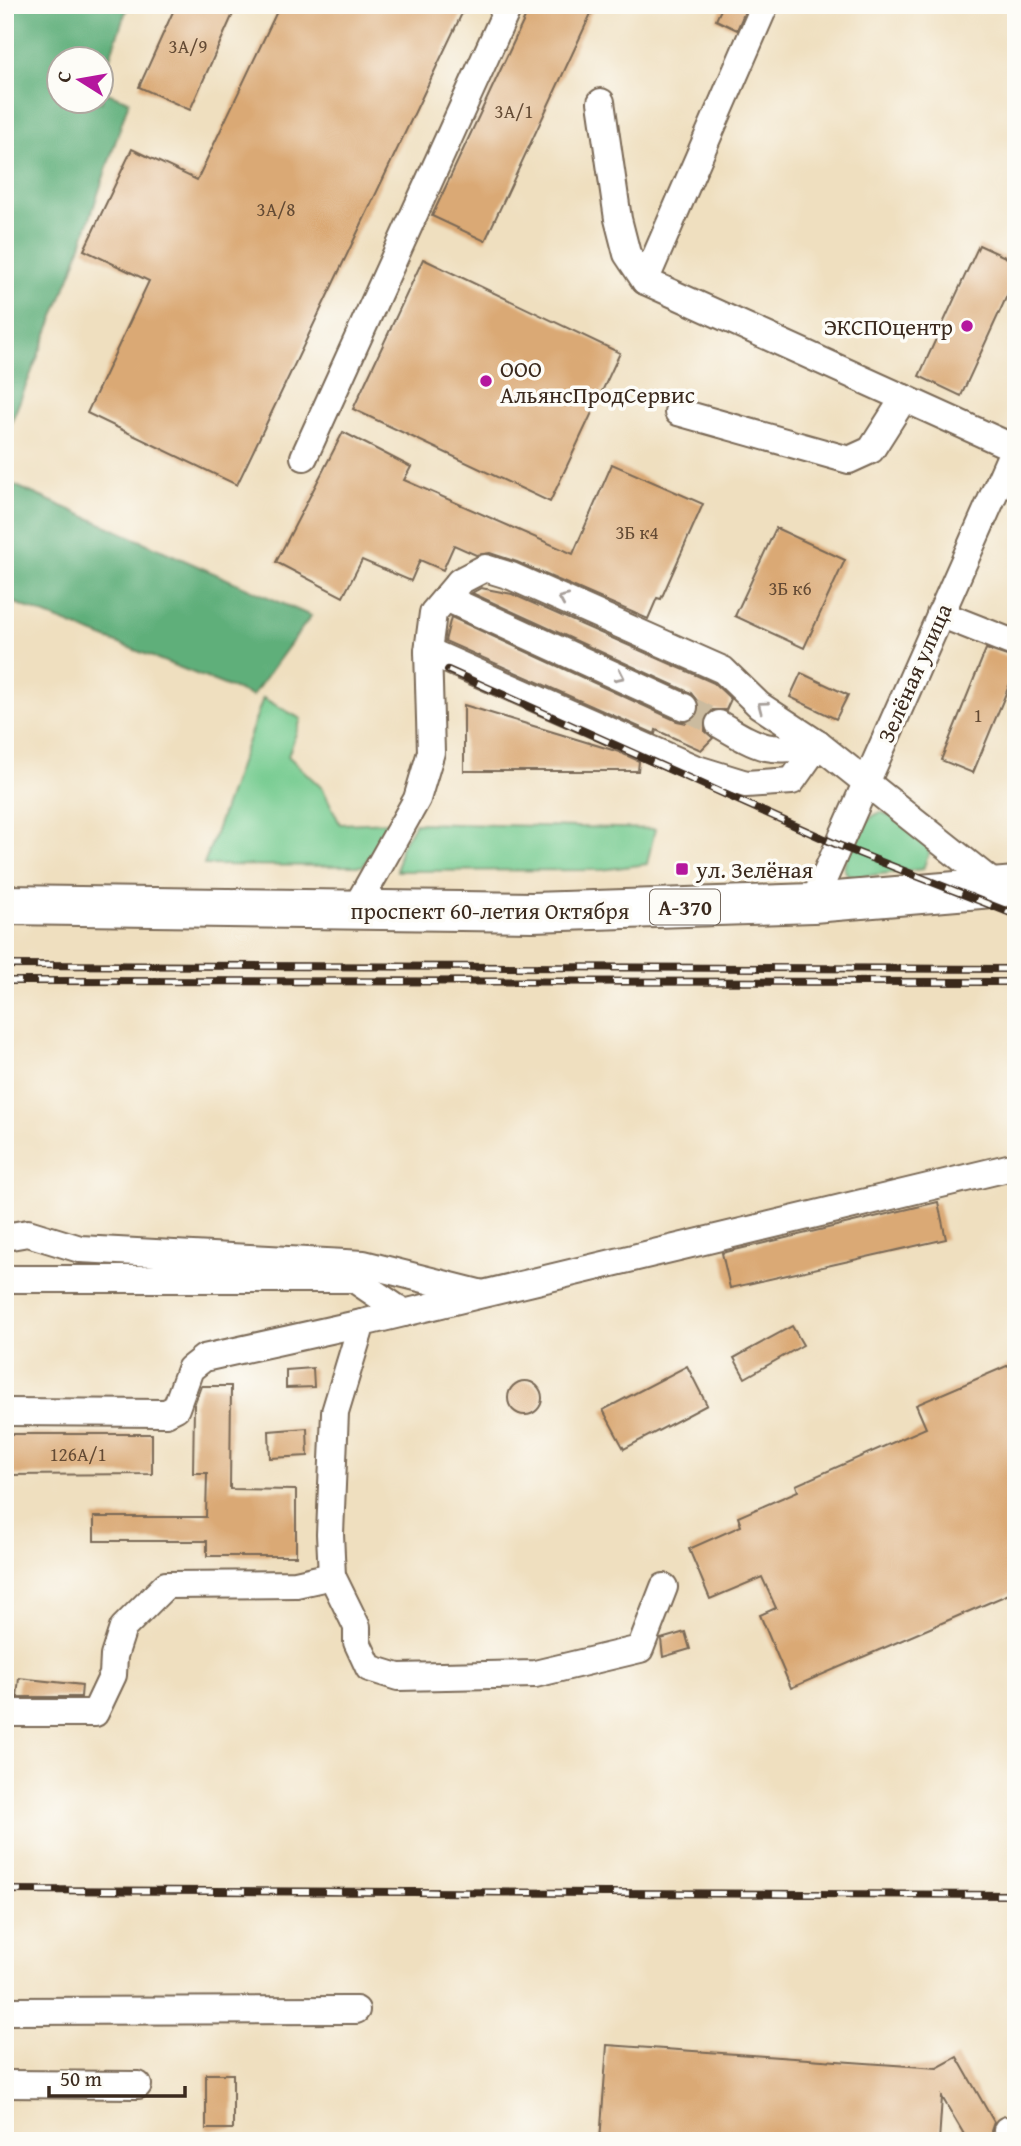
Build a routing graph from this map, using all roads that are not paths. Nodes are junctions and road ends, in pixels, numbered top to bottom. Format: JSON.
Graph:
{"nodes":[{"id":1,"x":509,"y":5,"type":"edge"},
{"id":2,"x":765,"y":5,"type":"edge"},
{"id":3,"x":601,"y":102,"type":"dead end"},
{"id":4,"x":645,"y":281,"type":"junction"},
{"id":5,"x":904,"y":398,"type":"junction"},
{"id":6,"x":678,"y":412,"type":"dead end"},
{"id":7,"x":1015,"y":446,"type":"edge"},
{"id":8,"x":303,"y":457,"type":"dead end"},
{"id":9,"x":446,"y":598,"type":"junction"},
{"id":10,"x":940,"y":614,"type":"junction"},
{"id":11,"x":1016,"y":645,"type":"edge"},
{"id":12,"x":428,"y":651,"type":"junction"},
{"id":13,"x":684,"y":707,"type":"tunnel mouth"},
{"id":14,"x":719,"y":724,"type":"tunnel mouth"},
{"id":15,"x":818,"y":744,"type":"junction"},
{"id":16,"x":865,"y":781,"type":"junction"},
{"id":17,"x":1007,"y":887,"type":"edge"},
{"id":18,"x":813,"y":903,"type":"junction"},
{"id":19,"x":5,"y":905,"type":"edge"},
{"id":20,"x":354,"y":912,"type":"junction"},
{"id":21,"x":1016,"y":1166,"type":"edge"},
{"id":22,"x":5,"y":1237,"type":"edge"},
{"id":23,"x":7,"y":1279,"type":"dead end"},
{"id":24,"x":484,"y":1294,"type":"junction"},
{"id":25,"x":404,"y":1313,"type":"junction"},
{"id":26,"x":362,"y":1324,"type":"junction"},
{"id":27,"x":5,"y":1412,"type":"edge"},
{"id":28,"x":332,"y":1576,"type":"junction"},
{"id":29,"x":664,"y":1587,"type":"dead end"},
{"id":30,"x":15,"y":1713,"type":"dead end"},
{"id":31,"x":356,"y":2010,"type":"dead end"},
{"id":32,"x":5,"y":2011,"type":"edge"},
{"id":33,"x":5,"y":2084,"type":"edge"},
{"id":34,"x":138,"y":2085,"type":"dead end"}],
"edges":[{"from":1,"to":8,"type":"street"},
{"from":2,"to":4,"type":"street"},
{"from":3,"to":4,"type":"street"},
{"from":4,"to":5,"type":"street"},
{"from":5,"to":6,"type":"street"},
{"from":5,"to":7,"type":"street"},
{"from":7,"to":10,"type":"street","name":"Зелёная улица"},
{"from":9,"to":12,"type":"street"},
{"from":9,"to":13,"type":"street","one_way":true},
{"from":15,"to":9,"type":"street","one_way":true},
{"from":10,"to":11,"type":"street"},
{"from":10,"to":16,"type":"street","name":"Зелёная улица"},
{"from":12,"to":15,"type":"street"},
{"from":12,"to":20,"type":"street"},
{"from":14,"to":15,"type":"street"},
{"from":15,"to":16,"type":"street"},
{"from":16,"to":17,"type":"street"},
{"from":16,"to":18,"type":"street","name":"Зелёная улица"},
{"from":17,"to":18,"type":"highway","name":"проспект 60-летия Октября","number":"А-370"},
{"from":18,"to":20,"type":"highway","name":"проспект 60-летия Октября","number":"А-370"},
{"from":19,"to":20,"type":"highway","name":"проспект 60-летия Октября","number":"А-370"},
{"from":21,"to":24,"type":"street"},
{"from":22,"to":24,"type":"street"},
{"from":23,"to":25,"type":"street"},
{"from":24,"to":25,"type":"street"},
{"from":25,"to":26,"type":"street"},
{"from":26,"to":27,"type":"street"},
{"from":26,"to":28,"type":"street"},
{"from":28,"to":29,"type":"street"},
{"from":28,"to":30,"type":"street"},
{"from":31,"to":32,"type":"street"},
{"from":33,"to":34,"type":"street"}]}
